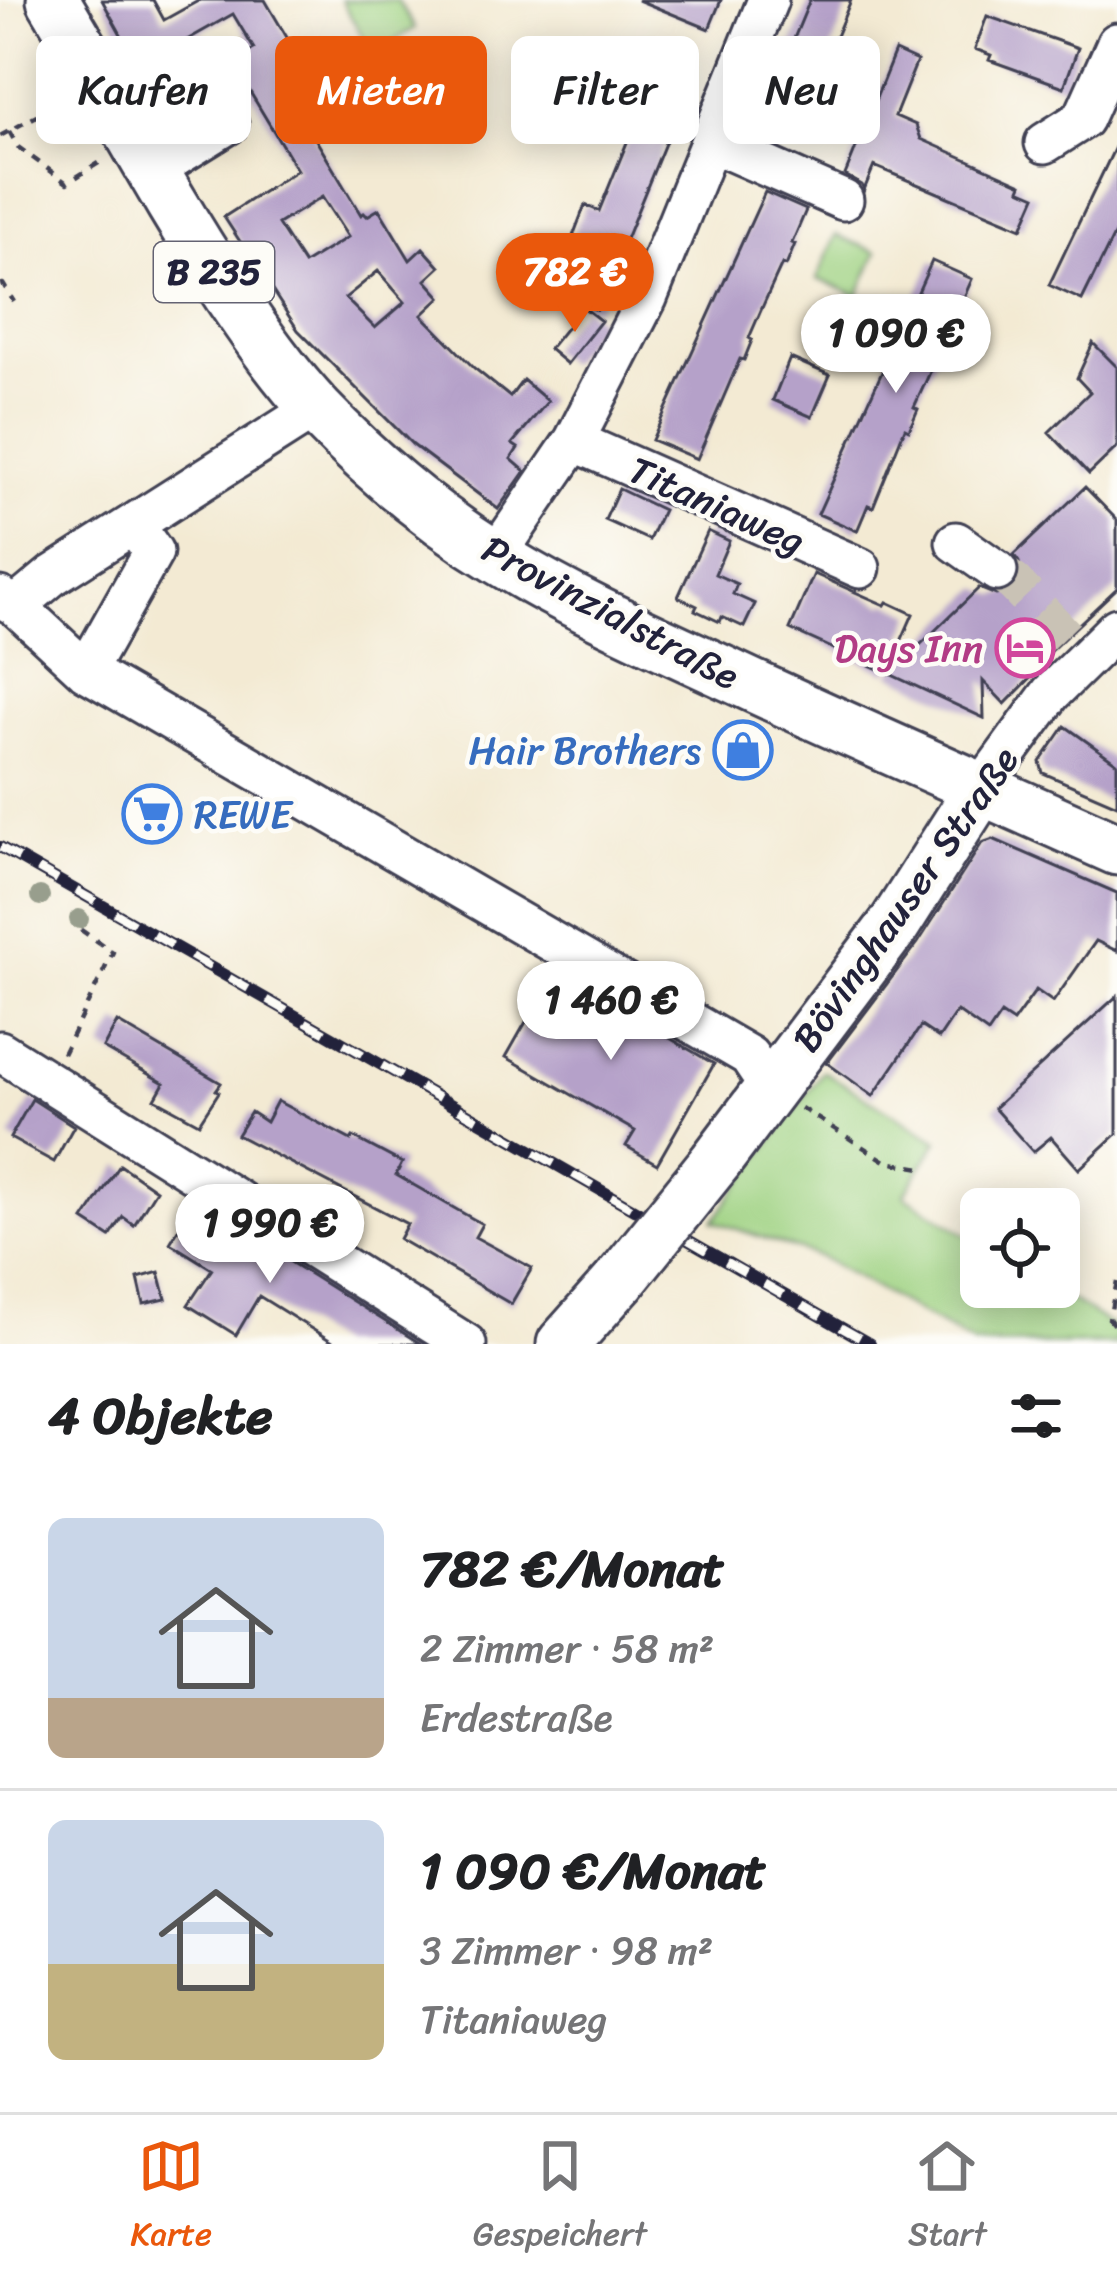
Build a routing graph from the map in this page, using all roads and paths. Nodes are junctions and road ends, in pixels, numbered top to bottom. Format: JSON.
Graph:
{"nodes":[{"id":1,"x":53,"y":0,"type":"edge"},
{"id":2,"x":768,"y":0,"type":"edge"},
{"id":3,"x":1117,"y":43,"type":"edge"},
{"id":4,"x":36,"y":116,"type":"edge"},
{"id":5,"x":9,"y":131,"type":"junction"},
{"id":6,"x":0,"y":136,"type":"edge"},
{"id":7,"x":711,"y":142,"type":"junction"},
{"id":8,"x":1045,"y":143,"type":"dead end"},
{"id":9,"x":196,"y":144,"type":"edge"},
{"id":10,"x":102,"y":161,"type":"dead end"},
{"id":11,"x":152,"y":171,"type":"junction"},
{"id":12,"x":843,"y":200,"type":"dead end"},
{"id":13,"x":0,"y":285,"type":"edge"},
{"id":14,"x":14,"y":302,"type":"dead end"},
{"id":15,"x":316,"y":408,"type":"junction"},
{"id":16,"x":574,"y":441,"type":"junction"},
{"id":17,"x":134,"y":524,"type":"junction"},
{"id":18,"x":956,"y":542,"type":"dead end"},
{"id":19,"x":495,"y":556,"type":"junction"},
{"id":20,"x":860,"y":568,"type":"dead end"},
{"id":21,"x":997,"y":571,"type":"tunnel mouth"},
{"id":22,"x":8,"y":601,"type":"edge"},
{"id":23,"x":1117,"y":628,"type":"edge"},
{"id":24,"x":86,"y":670,"type":"junction"},
{"id":25,"x":980,"y":790,"type":"junction"},
{"id":26,"x":1117,"y":849,"type":"edge"},
{"id":27,"x":78,"y":928,"type":"dead end"},
{"id":28,"x":0,"y":1051,"type":"edge"},
{"id":29,"x":50,"y":1081,"type":"junction"},
{"id":30,"x":771,"y":1089,"type":"junction"},
{"id":31,"x":921,"y":1168,"type":"dead end"},
{"id":32,"x":1117,"y":1282,"type":"edge"},
{"id":33,"x":1117,"y":1329,"type":"edge"},
{"id":34,"x":466,"y":1344,"type":"edge"},
{"id":35,"x":563,"y":1344,"type":"edge"}],
"edges":[{"from":1,"to":11,"type":"main road","name":"Provinzialstraße","number":"B 235"},
{"from":2,"to":7,"type":"street"},
{"from":3,"to":8,"type":"street"},
{"from":4,"to":5,"type":"path"},
{"from":5,"to":6,"type":"path"},
{"from":5,"to":10,"type":"path"},
{"from":7,"to":12,"type":"street"},
{"from":7,"to":16,"type":"street"},
{"from":9,"to":11,"type":"street"},
{"from":11,"to":15,"type":"main road","name":"Provinzialstraße","number":"B 235"},
{"from":13,"to":14,"type":"path"},
{"from":15,"to":17,"type":"street"},
{"from":15,"to":19,"type":"main road","name":"Provinzialstraße","number":"B 235"},
{"from":16,"to":19,"type":"street"},
{"from":16,"to":20,"type":"street","name":"Titaniaweg"},
{"from":17,"to":22,"type":"street"},
{"from":17,"to":24,"type":"street"},
{"from":18,"to":21,"type":"street"},
{"from":19,"to":25,"type":"main road","name":"Provinzialstraße","number":"B 235"},
{"from":22,"to":24,"type":"street"},
{"from":23,"to":25,"type":"street","name":"Bövinghauser Straße"},
{"from":24,"to":30,"type":"street"},
{"from":25,"to":26,"type":"main road","name":"Provinzialstraße","number":"B 235"},
{"from":25,"to":30,"type":"main road","name":"Bövinghauser Straße"},
{"from":27,"to":29,"type":"path"},
{"from":28,"to":29,"type":"street"},
{"from":29,"to":34,"type":"street"},
{"from":30,"to":31,"type":"path"},
{"from":30,"to":35,"type":"main road","name":"Bövinghauser Straße","bridge":true},
{"from":32,"to":33,"type":"path"}]}
